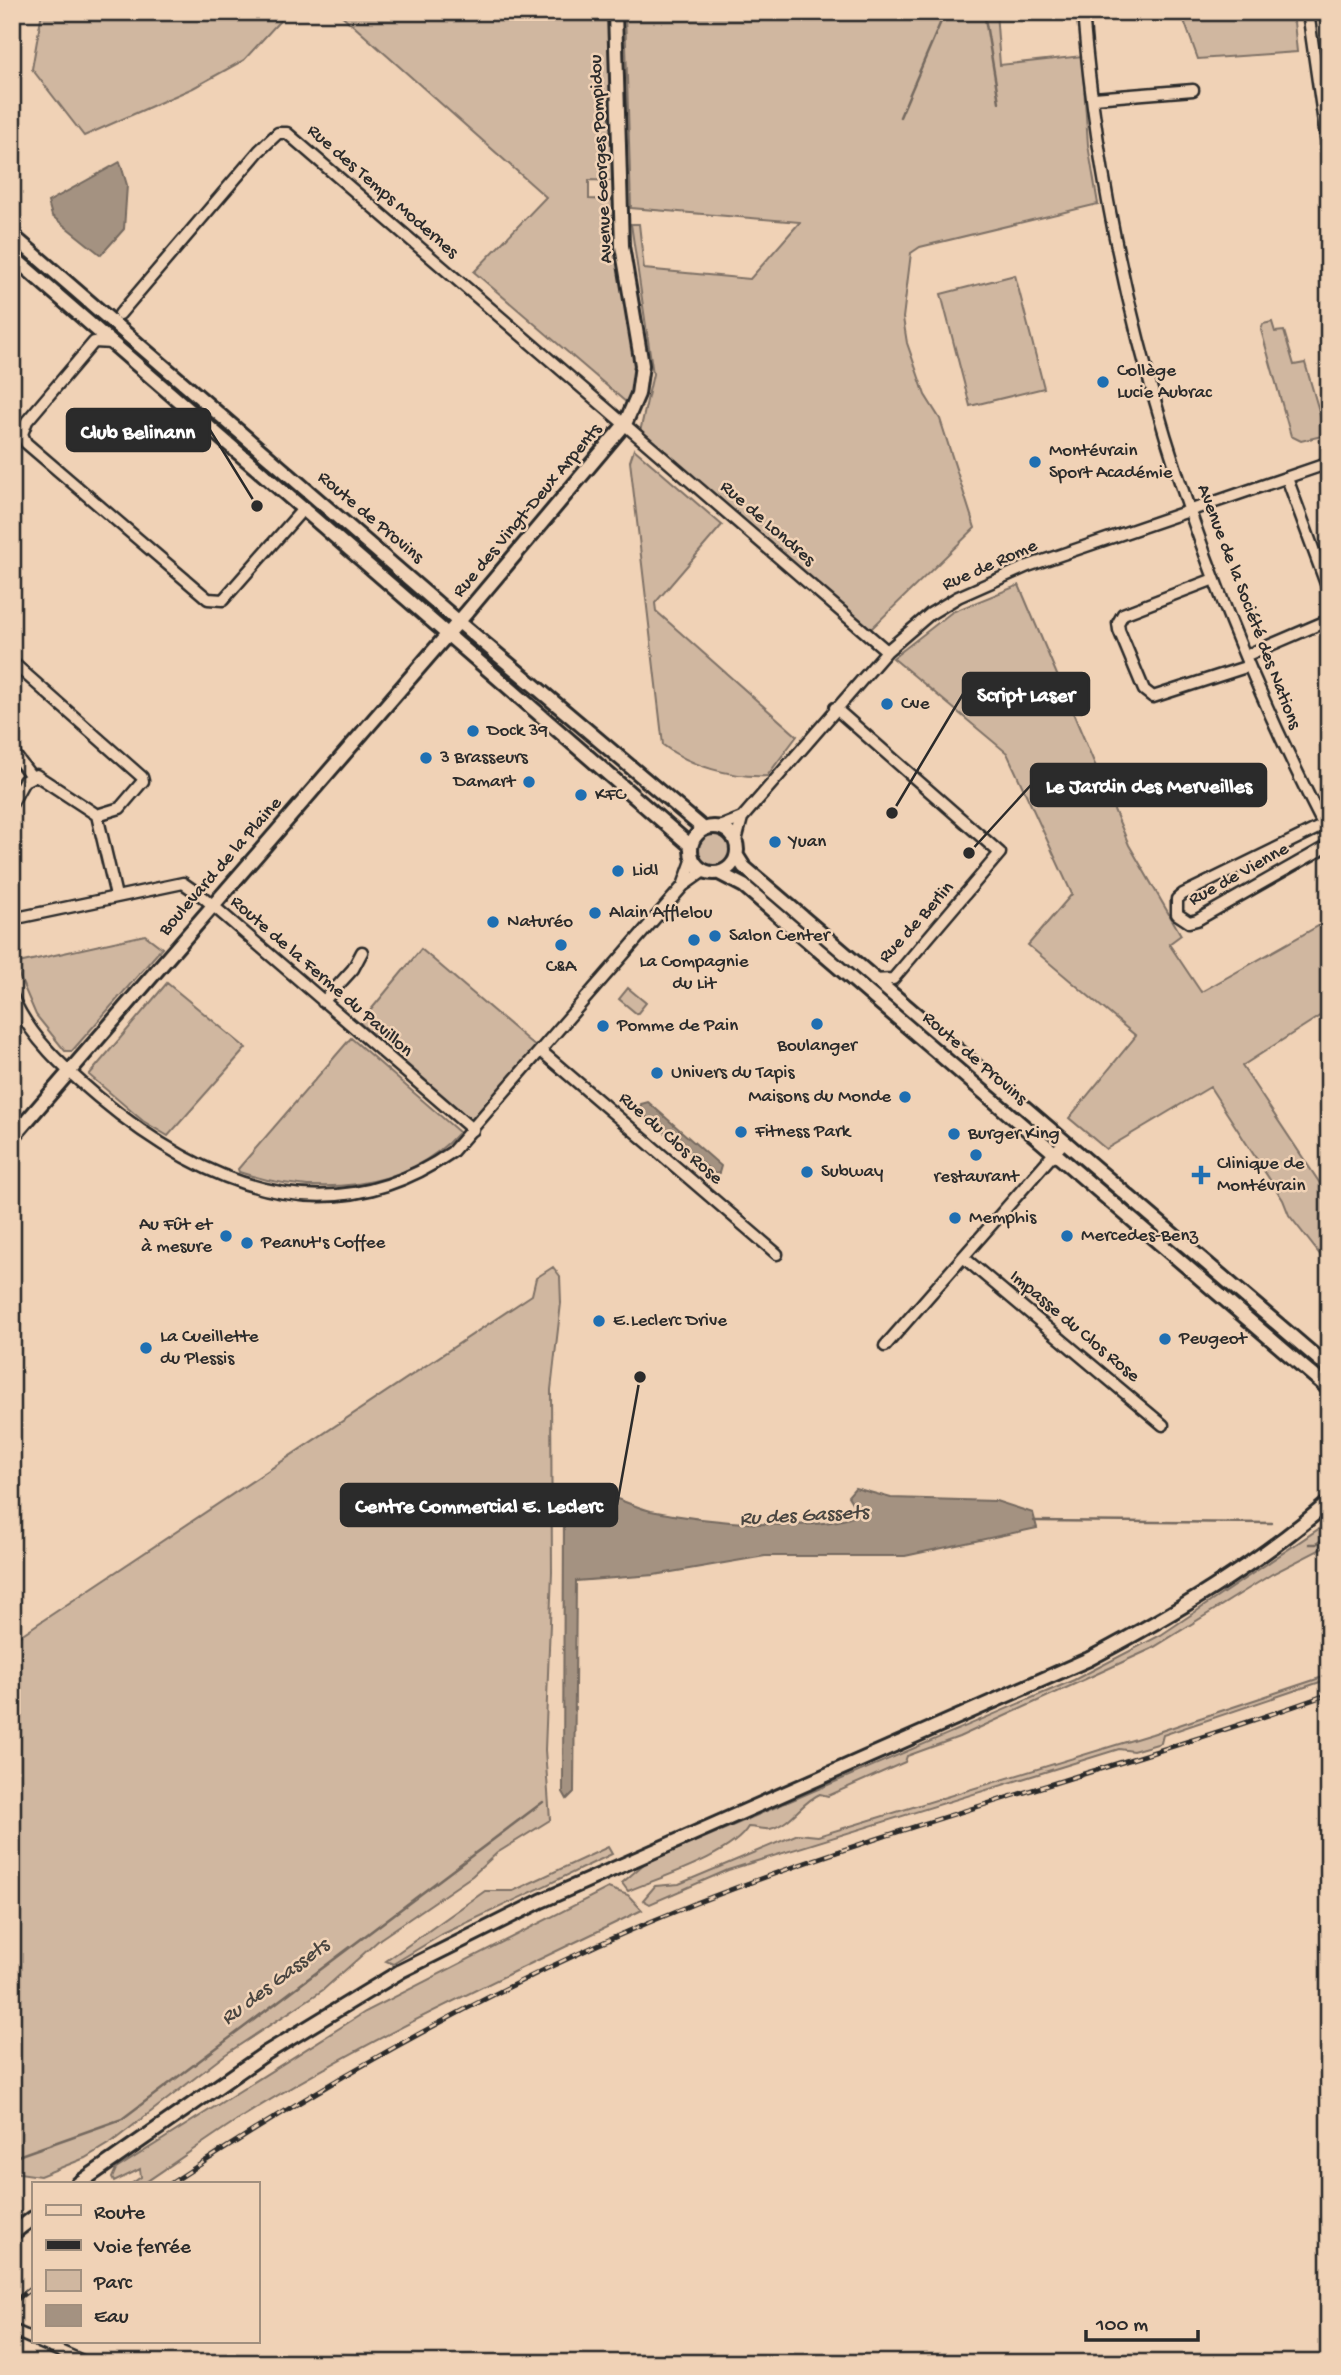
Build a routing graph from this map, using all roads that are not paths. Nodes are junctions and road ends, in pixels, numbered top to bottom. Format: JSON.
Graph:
{"nodes":[{"id":1,"x":615,"y":12,"type":"edge"},
{"id":2,"x":1083,"y":12,"type":"edge"},
{"id":3,"x":1308,"y":12,"type":"edge"},
{"id":4,"x":1193,"y":90,"type":"dead end"},
{"id":5,"x":1094,"y":98,"type":"junction"},
{"id":6,"x":1329,"y":158,"type":"edge"},
{"id":7,"x":12,"y":235,"type":"edge"},
{"id":8,"x":12,"y":256,"type":"edge"},
{"id":9,"x":102,"y":313,"type":"junction"},
{"id":10,"x":120,"y":314,"type":"junction"},
{"id":11,"x":92,"y":324,"type":"junction"},
{"id":12,"x":124,"y":332,"type":"junction"},
{"id":13,"x":94,"y":342,"type":"junction"},
{"id":14,"x":114,"y":343,"type":"junction"},
{"id":15,"x":625,"y":424,"type":"junction"},
{"id":16,"x":1329,"y":463,"type":"edge"},
{"id":17,"x":1287,"y":478,"type":"junction"},
{"id":18,"x":304,"y":508,"type":"junction"},
{"id":19,"x":1190,"y":511,"type":"junction"},
{"id":20,"x":1329,"y":558,"type":"edge"},
{"id":21,"x":1317,"y":562,"type":"junction"},
{"id":22,"x":1214,"y":579,"type":"junction"},
{"id":23,"x":1329,"y":592,"type":"edge"},
{"id":24,"x":1329,"y":620,"type":"edge"},
{"id":25,"x":454,"y":627,"type":"junction"},
{"id":26,"x":887,"y":651,"type":"junction"},
{"id":27,"x":1247,"y":661,"type":"junction"},
{"id":28,"x":12,"y":662,"type":"edge"},
{"id":29,"x":835,"y":708,"type":"junction"},
{"id":30,"x":12,"y":751,"type":"edge"},
{"id":31,"x":31,"y":776,"type":"junction"},
{"id":32,"x":12,"y":803,"type":"edge"},
{"id":33,"x":97,"y":814,"type":"junction"},
{"id":34,"x":741,"y":818,"type":"junction"},
{"id":35,"x":1326,"y":824,"type":"edge"},
{"id":36,"x":711,"y":828,"type":"junction"},
{"id":37,"x":1329,"y":836,"type":"edge"},
{"id":38,"x":736,"y":841,"type":"junction"},
{"id":39,"x":1329,"y":845,"type":"edge"},
{"id":40,"x":692,"y":852,"type":"junction"},
{"id":41,"x":737,"y":856,"type":"junction"},
{"id":42,"x":704,"y":872,"type":"junction"},
{"id":43,"x":719,"y":873,"type":"junction"},
{"id":44,"x":683,"y":886,"type":"junction"},
{"id":45,"x":116,"y":896,"type":"junction"},
{"id":46,"x":212,"y":906,"type":"junction"},
{"id":47,"x":12,"y":919,"type":"edge"},
{"id":48,"x":362,"y":952,"type":"dead end"},
{"id":49,"x":893,"y":979,"type":"junction"},
{"id":50,"x":874,"y":980,"type":"junction"},
{"id":51,"x":898,"y":1000,"type":"junction"},
{"id":52,"x":13,"y":1001,"type":"edge"},
{"id":53,"x":323,"y":1002,"type":"junction"},
{"id":54,"x":541,"y":1051,"type":"junction"},
{"id":55,"x":69,"y":1072,"type":"junction"},
{"id":56,"x":473,"y":1130,"type":"junction"},
{"id":57,"x":12,"y":1138,"type":"edge"},
{"id":58,"x":1064,"y":1142,"type":"junction"},
{"id":59,"x":1053,"y":1152,"type":"junction"},
{"id":60,"x":777,"y":1254,"type":"dead end"},
{"id":61,"x":963,"y":1256,"type":"junction"},
{"id":62,"x":885,"y":1346,"type":"dead end"},
{"id":63,"x":1329,"y":1368,"type":"edge"},
{"id":64,"x":1329,"y":1389,"type":"edge"},
{"id":65,"x":1163,"y":1425,"type":"dead end"},
{"id":66,"x":1329,"y":1502,"type":"edge"},
{"id":67,"x":81,"y":2182,"type":"edge"},
{"id":68,"x":32,"y":2219,"type":"edge"},
{"id":69,"x":12,"y":2234,"type":"edge"},
{"id":70,"x":12,"y":2330,"type":"edge"},
{"id":71,"x":32,"y":2339,"type":"edge"},
{"id":72,"x":44,"y":2344,"type":"edge"},
{"id":73,"x":88,"y":2363,"type":"edge"}],
"edges":[{"from":1,"to":15,"type":"main road","name":"Avenue Georges Pompidou"},
{"from":2,"to":5,"type":"street","name":"Avenue de la Société des Nations"},
{"from":3,"to":6,"type":"street"},
{"from":4,"to":5,"type":"street"},
{"from":5,"to":19,"type":"street","name":"Avenue de la Société des Nations"},
{"from":7,"to":9,"type":"main road","name":"Route de Provins"},
{"from":8,"to":11,"type":"main road","name":"Route de Provins"},
{"from":9,"to":10,"type":"street"},
{"from":9,"to":12,"type":"main road","name":"Route de Provins"},
{"from":10,"to":12,"type":"street"},
{"from":10,"to":15,"type":"street","name":"Rue des Temps Modernes"},
{"from":11,"to":13,"type":"street"},
{"from":11,"to":14,"type":"main road","name":"Route de Provins"},
{"from":12,"to":25,"type":"main road","name":"Route de Provins"},
{"from":13,"to":14,"type":"street"},
{"from":13,"to":18,"type":"street"},
{"from":14,"to":18,"type":"main road","name":"Route de Provins"},
{"from":15,"to":25,"type":"main road","name":"Rue des Vingt-Deux Arpents"},
{"from":15,"to":26,"type":"street","name":"Rue de Londres"},
{"from":16,"to":17,"type":"street","name":"Rue de Rome"},
{"from":17,"to":19,"type":"street","name":"Rue de Rome"},
{"from":17,"to":21,"type":"street"},
{"from":18,"to":25,"type":"main road","name":"Route de Provins"},
{"from":19,"to":22,"type":"street","name":"Avenue de la Société des Nations"},
{"from":19,"to":26,"type":"street","name":"Rue de Rome"},
{"from":20,"to":21,"type":"street"},
{"from":21,"to":23,"type":"street"},
{"from":22,"to":27,"type":"street","name":"Avenue de la Société des Nations"},
{"from":22,"to":27,"type":"street"},
{"from":24,"to":27,"type":"street"},
{"from":25,"to":36,"type":"main road","name":"Route de Provins"},
{"from":25,"to":40,"type":"main road","name":"Route de Provins"},
{"from":25,"to":46,"type":"main road","name":"Boulevard de la Plaine"},
{"from":26,"to":29,"type":"street","name":"Rue de Rome"},
{"from":27,"to":35,"type":"street","name":"Avenue de la Société des Nations"},
{"from":28,"to":33,"type":"street"},
{"from":29,"to":34,"type":"street","name":"Rue de Rome"},
{"from":29,"to":49,"type":"street","name":"Rue de Berlin"},
{"from":30,"to":31,"type":"street"},
{"from":31,"to":32,"type":"street"},
{"from":31,"to":33,"type":"street"},
{"from":33,"to":45,"type":"street"},
{"from":34,"to":36,"type":"street"},
{"from":34,"to":38,"type":"street"},
{"from":35,"to":37,"type":"street","name":"Avenue de la Société des Nations"},
{"from":35,"to":39,"type":"street","name":"Rue de Vienne"},
{"from":36,"to":38,"type":"main road"},
{"from":36,"to":40,"type":"main road"},
{"from":38,"to":41,"type":"main road"},
{"from":40,"to":42,"type":"main road"},
{"from":40,"to":44,"type":"street"},
{"from":41,"to":43,"type":"main road"},
{"from":41,"to":50,"type":"main road","name":"Route de Provins"},
{"from":42,"to":43,"type":"main road"},
{"from":42,"to":44,"type":"street"},
{"from":43,"to":59,"type":"main road","name":"Route de Provins"},
{"from":44,"to":54,"type":"street"},
{"from":45,"to":46,"type":"street","name":"Route de la Ferme du Pavillon"},
{"from":45,"to":47,"type":"street","name":"Route de la Ferme du Pavillon"},
{"from":46,"to":53,"type":"street","name":"Route de la Ferme du Pavillon"},
{"from":46,"to":55,"type":"main road","name":"Boulevard de la Plaine"},
{"from":48,"to":53,"type":"street"},
{"from":49,"to":50,"type":"street","name":"Rue de Berlin"},
{"from":49,"to":51,"type":"street"},
{"from":50,"to":51,"type":"main road","name":"Route de Provins"},
{"from":51,"to":58,"type":"main road","name":"Route de Provins"},
{"from":52,"to":55,"type":"street"},
{"from":53,"to":56,"type":"street","name":"Route de la Ferme du Pavillon"},
{"from":54,"to":56,"type":"street"},
{"from":54,"to":60,"type":"street","name":"Rue du Clos Rose"},
{"from":55,"to":56,"type":"street"},
{"from":55,"to":57,"type":"main road","name":"Boulevard de la Plaine"},
{"from":58,"to":59,"type":"street"},
{"from":58,"to":63,"type":"main road","name":"Route de Provins"},
{"from":59,"to":61,"type":"street"},
{"from":59,"to":64,"type":"main road","name":"Route de Provins"},
{"from":61,"to":62,"type":"street"},
{"from":61,"to":65,"type":"street","name":"Impasse du Clos Rose"},
{"from":66,"to":67,"type":"main road"},
{"from":68,"to":69,"type":"main road"},
{"from":70,"to":71,"type":"street"},
{"from":72,"to":73,"type":"street"}]}
